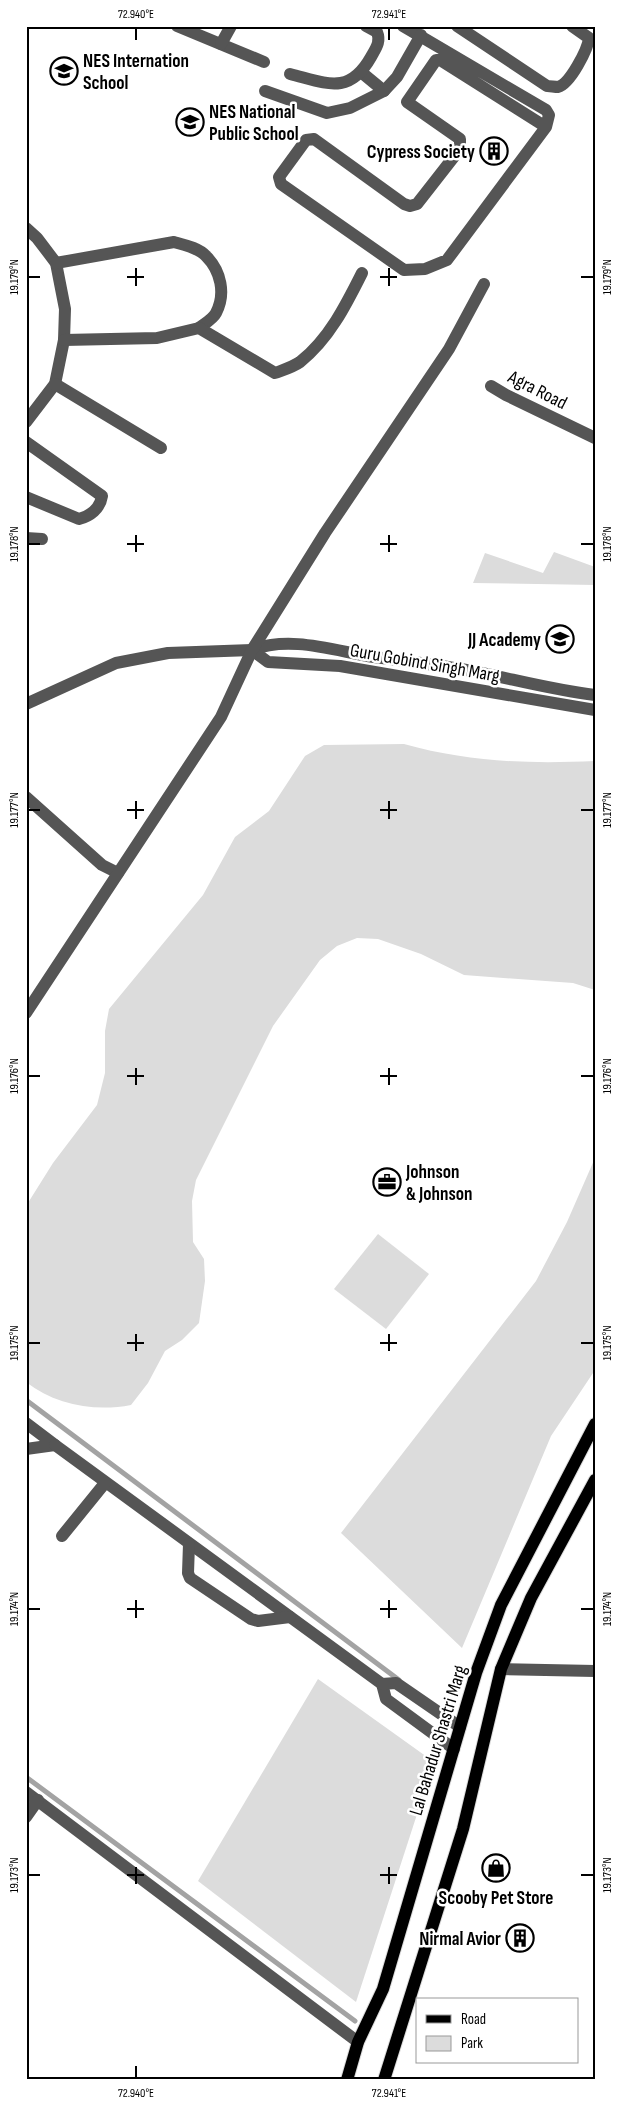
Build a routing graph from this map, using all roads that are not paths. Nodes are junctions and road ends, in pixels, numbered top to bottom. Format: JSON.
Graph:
{"nodes":[{"id":1,"x":177,"y":26,"type":"edge"},
{"id":2,"x":231,"y":26,"type":"edge"},
{"id":3,"x":366,"y":26,"type":"edge"},
{"id":4,"x":403,"y":26,"type":"edge"},
{"id":5,"x":457,"y":26,"type":"edge"},
{"id":6,"x":572,"y":26,"type":"edge"},
{"id":7,"x":421,"y":35,"type":"junction"},
{"id":8,"x":221,"y":44,"type":"junction"},
{"id":9,"x":264,"y":62,"type":"dead end"},
{"id":10,"x":361,"y":72,"type":"junction"},
{"id":11,"x":290,"y":74,"type":"dead end"},
{"id":12,"x":265,"y":91,"type":"dead end"},
{"id":13,"x":384,"y":91,"type":"junction"},
{"id":14,"x":546,"y":127,"type":"junction"},
{"id":15,"x":26,"y":228,"type":"edge"},
{"id":16,"x":56,"y":263,"type":"junction"},
{"id":17,"x":362,"y":273,"type":"dead end"},
{"id":18,"x":484,"y":284,"type":"dead end"},
{"id":19,"x":198,"y":328,"type":"junction"},
{"id":20,"x":64,"y":340,"type":"junction"},
{"id":21,"x":55,"y":384,"type":"junction"},
{"id":22,"x":491,"y":386,"type":"dead end"},
{"id":23,"x":26,"y":422,"type":"edge"},
{"id":24,"x":595,"y":438,"type":"edge"},
{"id":25,"x":28,"y":448,"type":"edge"},
{"id":26,"x":160,"y":448,"type":"dead end"},
{"id":27,"x":26,"y":487,"type":"edge"},
{"id":28,"x":26,"y":497,"type":"edge"},
{"id":29,"x":85,"y":518,"type":"junction"},
{"id":30,"x":26,"y":538,"type":"edge"},
{"id":31,"x":42,"y":539,"type":"dead end"},
{"id":32,"x":339,"y":649,"type":"junction"},
{"id":33,"x":252,"y":650,"type":"junction"},
{"id":34,"x":336,"y":666,"type":"junction"},
{"id":35,"x":595,"y":694,"type":"edge"},
{"id":36,"x":26,"y":704,"type":"edge"},
{"id":37,"x":595,"y":710,"type":"edge"},
{"id":38,"x":26,"y":797,"type":"edge"},
{"id":39,"x":118,"y":873,"type":"junction"},
{"id":40,"x":26,"y":1013,"type":"edge"},
{"id":41,"x":26,"y":1423,"type":"edge"},
{"id":42,"x":595,"y":1424,"type":"edge"},
{"id":43,"x":54,"y":1445,"type":"junction"},
{"id":44,"x":26,"y":1449,"type":"edge"},
{"id":45,"x":595,"y":1480,"type":"edge"},
{"id":46,"x":105,"y":1483,"type":"junction"},
{"id":47,"x":62,"y":1536,"type":"dead end"},
{"id":48,"x":189,"y":1544,"type":"junction"},
{"id":49,"x":290,"y":1617,"type":"junction"},
{"id":50,"x":502,"y":1669,"type":"junction"},
{"id":51,"x":595,"y":1671,"type":"edge"},
{"id":52,"x":382,"y":1684,"type":"junction"},
{"id":53,"x":460,"y":1727,"type":"junction"},
{"id":54,"x":454,"y":1749,"type":"junction"},
{"id":55,"x":26,"y":1792,"type":"edge"},
{"id":56,"x":38,"y":1800,"type":"junction"},
{"id":57,"x":26,"y":1817,"type":"edge"},
{"id":58,"x":358,"y":2042,"type":"junction"},
{"id":59,"x":347,"y":2080,"type":"edge"},
{"id":60,"x":384,"y":2080,"type":"edge"}],
"edges":[{"from":1,"to":8,"type":"street"},
{"from":2,"to":8,"type":"street"},
{"from":3,"to":10,"type":"street"},
{"from":4,"to":7,"type":"street"},
{"from":5,"to":6,"type":"street"},
{"from":7,"to":13,"type":"street"},
{"from":7,"to":14,"type":"street"},
{"from":8,"to":9,"type":"street"},
{"from":10,"to":11,"type":"street"},
{"from":10,"to":13,"type":"street"},
{"from":12,"to":13,"type":"street"},
{"from":14,"to":14,"type":"street"},
{"from":15,"to":16,"type":"street"},
{"from":16,"to":19,"type":"street"},
{"from":16,"to":20,"type":"street"},
{"from":17,"to":19,"type":"street"},
{"from":18,"to":33,"type":"street"},
{"from":19,"to":20,"type":"street"},
{"from":20,"to":21,"type":"street"},
{"from":21,"to":23,"type":"street"},
{"from":21,"to":26,"type":"street"},
{"from":22,"to":24,"type":"street","name":"Agra Road"},
{"from":25,"to":29,"type":"street"},
{"from":27,"to":29,"type":"street"},
{"from":28,"to":29,"type":"street"},
{"from":30,"to":31,"type":"street"},
{"from":32,"to":33,"type":"street","name":"Guru Gobind Singh Marg"},
{"from":32,"to":34,"type":"street"},
{"from":32,"to":35,"type":"street","name":"Guru Gobind Singh Marg"},
{"from":33,"to":34,"type":"street","name":"Guru Gobind Singh Marg"},
{"from":33,"to":36,"type":"street","name":"Guru Gobind Singh Marg"},
{"from":33,"to":39,"type":"street"},
{"from":34,"to":37,"type":"street","name":"Guru Gobind Singh Marg"},
{"from":38,"to":39,"type":"street"},
{"from":39,"to":40,"type":"street"},
{"from":41,"to":43,"type":"street"},
{"from":42,"to":53,"type":"main road","name":"Lal Bahadur Shastri Marg"},
{"from":43,"to":44,"type":"street"},
{"from":43,"to":46,"type":"street"},
{"from":45,"to":50,"type":"main road"},
{"from":46,"to":47,"type":"street"},
{"from":46,"to":48,"type":"street"},
{"from":48,"to":49,"type":"street"},
{"from":48,"to":49,"type":"street"},
{"from":49,"to":52,"type":"street"},
{"from":50,"to":51,"type":"street"},
{"from":50,"to":60,"type":"main road"},
{"from":52,"to":53,"type":"street"},
{"from":52,"to":54,"type":"street"},
{"from":53,"to":54,"type":"main road","name":"Lal Bahadur Shastri Marg"},
{"from":54,"to":58,"type":"main road","name":"Lal Bahadur Shastri Marg"},
{"from":55,"to":56,"type":"street"},
{"from":56,"to":57,"type":"street"},
{"from":56,"to":58,"type":"street"},
{"from":58,"to":59,"type":"main road","name":"Lal Bahadur Shastri Marg"}]}
